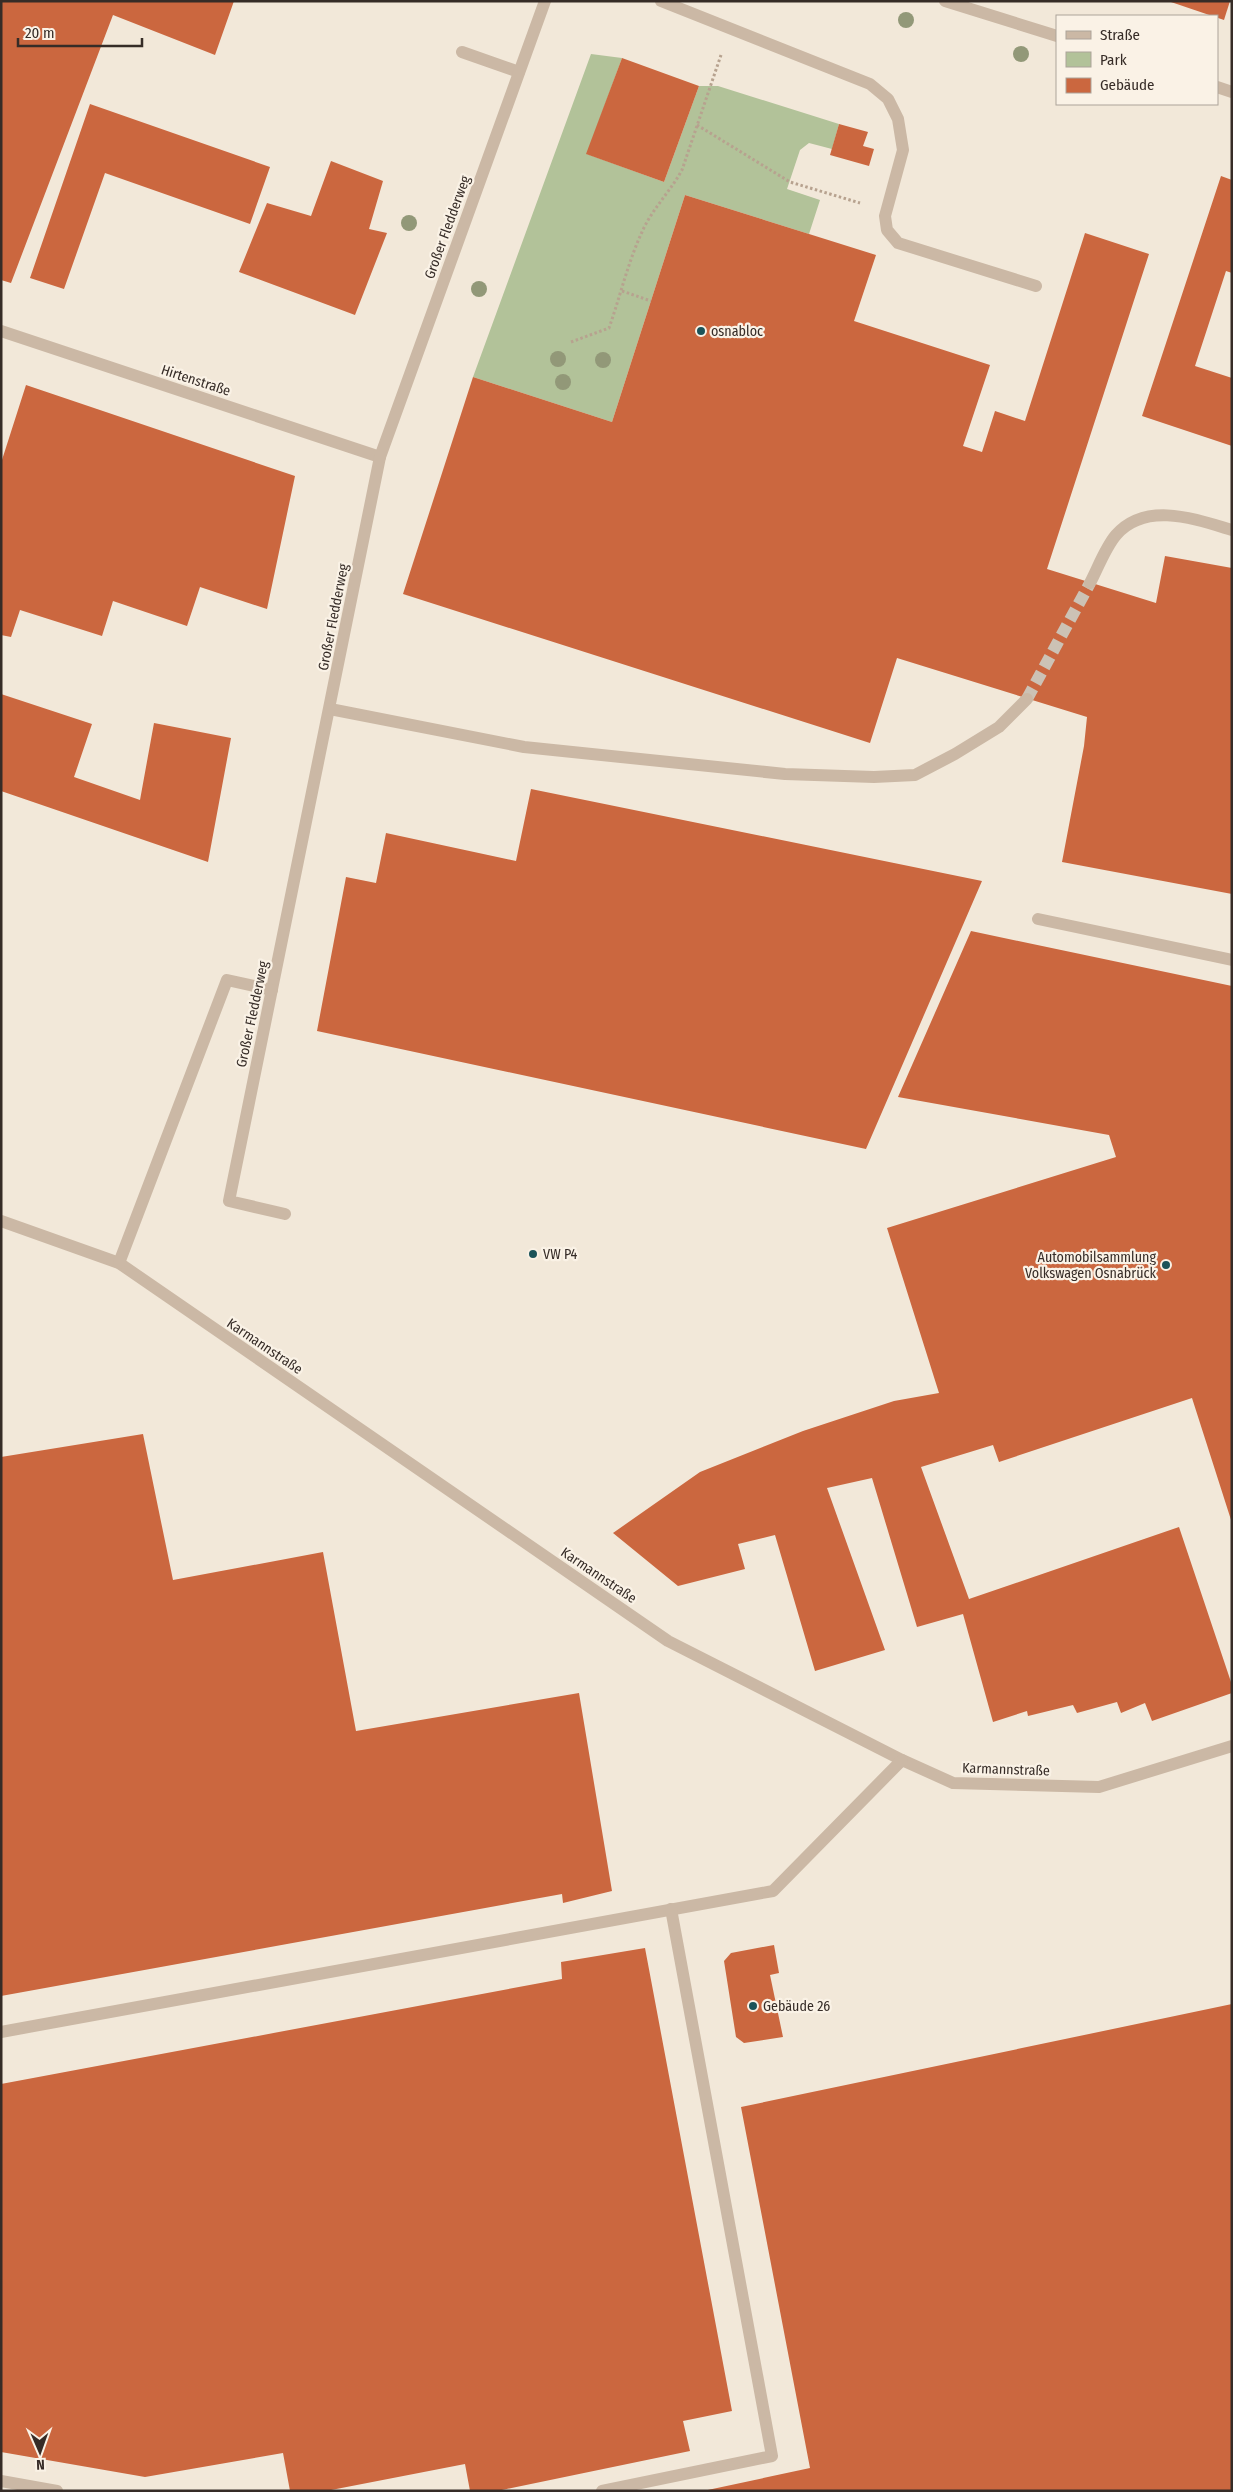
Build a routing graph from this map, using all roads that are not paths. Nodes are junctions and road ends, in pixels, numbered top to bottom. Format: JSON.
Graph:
{"nodes":[{"id":1,"x":545,"y":1,"type":"edge"},
{"id":2,"x":661,"y":1,"type":"edge"},
{"id":3,"x":946,"y":1,"type":"edge"},
{"id":4,"x":1056,"y":36,"type":"edge"},
{"id":5,"x":462,"y":52,"type":"dead end"},
{"id":6,"x":519,"y":72,"type":"junction"},
{"id":7,"x":1218,"y":87,"type":"edge"},
{"id":8,"x":1232,"y":92,"type":"edge"},
{"id":9,"x":1036,"y":286,"type":"dead end"},
{"id":10,"x":1,"y":331,"type":"edge"},
{"id":11,"x":380,"y":457,"type":"junction"},
{"id":12,"x":1232,"y":530,"type":"edge"},
{"id":13,"x":1090,"y":582,"type":"tunnel mouth"},
{"id":14,"x":1027,"y":699,"type":"tunnel mouth"},
{"id":15,"x":330,"y":709,"type":"junction"},
{"id":16,"x":1038,"y":919,"type":"dead end"},
{"id":17,"x":1232,"y":960,"type":"edge"},
{"id":18,"x":272,"y":990,"type":"junction"},
{"id":19,"x":285,"y":1214,"type":"dead end"},
{"id":20,"x":1,"y":1221,"type":"edge"},
{"id":21,"x":119,"y":1263,"type":"junction"},
{"id":22,"x":1232,"y":1746,"type":"edge"},
{"id":23,"x":902,"y":1760,"type":"junction"},
{"id":24,"x":672,"y":1909,"type":"junction"},
{"id":25,"x":1,"y":2032,"type":"edge"},
{"id":26,"x":1,"y":2482,"type":"edge"},
{"id":27,"x":58,"y":2491,"type":"edge"},
{"id":28,"x":602,"y":2491,"type":"edge"}],
"edges":[{"from":1,"to":6,"type":"street","name":"Großer Fledderweg"},
{"from":2,"to":9,"type":"street"},
{"from":3,"to":4,"type":"street"},
{"from":5,"to":6,"type":"street"},
{"from":6,"to":11,"type":"street","name":"Großer Fledderweg"},
{"from":7,"to":8,"type":"street"},
{"from":10,"to":11,"type":"street","name":"Hirtenstraße"},
{"from":11,"to":15,"type":"street","name":"Großer Fledderweg"},
{"from":12,"to":13,"type":"street"},
{"from":14,"to":15,"type":"street"},
{"from":15,"to":18,"type":"street","name":"Großer Fledderweg"},
{"from":16,"to":17,"type":"street"},
{"from":18,"to":19,"type":"street","name":"Großer Fledderweg"},
{"from":18,"to":21,"type":"street"},
{"from":20,"to":21,"type":"street","name":"Karmannstraße"},
{"from":21,"to":23,"type":"street","name":"Karmannstraße"},
{"from":22,"to":23,"type":"street","name":"Karmannstraße"},
{"from":23,"to":24,"type":"street"},
{"from":24,"to":25,"type":"street"},
{"from":24,"to":28,"type":"street"},
{"from":26,"to":27,"type":"street"}]}
